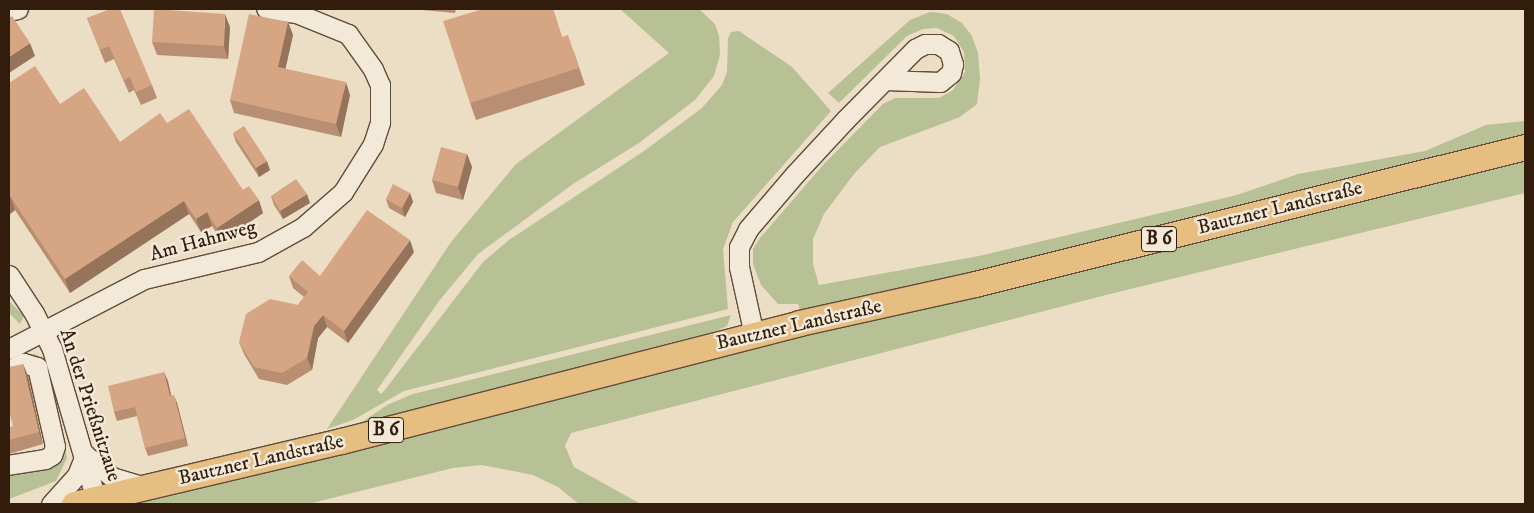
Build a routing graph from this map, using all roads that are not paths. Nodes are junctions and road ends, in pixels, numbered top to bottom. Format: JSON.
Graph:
{"nodes":[{"id":1,"x":18,"y":9,"type":"edge"},
{"id":2,"x":266,"y":9,"type":"edge"},
{"id":3,"x":9,"y":11,"type":"edge"},
{"id":4,"x":885,"y":80,"type":"dead end"},
{"id":5,"x":1525,"y":147,"type":"edge"},
{"id":6,"x":9,"y":275,"type":"edge"},
{"id":7,"x":44,"y":331,"type":"junction"},
{"id":8,"x":754,"y":335,"type":"junction"},
{"id":9,"x":9,"y":349,"type":"edge"},
{"id":10,"x":9,"y":370,"type":"edge"},
{"id":11,"x":85,"y":455,"type":"junction"},
{"id":12,"x":9,"y":465,"type":"edge"},
{"id":13,"x":145,"y":487,"type":"junction"},
{"id":14,"x":85,"y":501,"type":"edge"},
{"id":15,"x":51,"y":504,"type":"edge"}],
"edges":[{"from":1,"to":3,"type":"street"},
{"from":2,"to":7,"type":"street","name":"Am Hahnweg"},
{"from":4,"to":8,"type":"street"},
{"from":5,"to":8,"type":"main road","name":"Bautzner Landstraße","number":"B 6"},
{"from":6,"to":7,"type":"street","name":"An der Prießnitzaue"},
{"from":7,"to":9,"type":"street","name":"Am Hahnweg"},
{"from":7,"to":11,"type":"street","name":"An der Prießnitzaue"},
{"from":8,"to":13,"type":"main road","name":"Bautzner Landstraße","number":"B 6"},
{"from":10,"to":12,"type":"street"},
{"from":11,"to":13,"type":"street"},
{"from":11,"to":14,"type":"street","name":"An der Prießnitzaue"},
{"from":11,"to":15,"type":"street"},
{"from":13,"to":14,"type":"main road","name":"Bautzner Landstraße","number":"B 6"}]}
